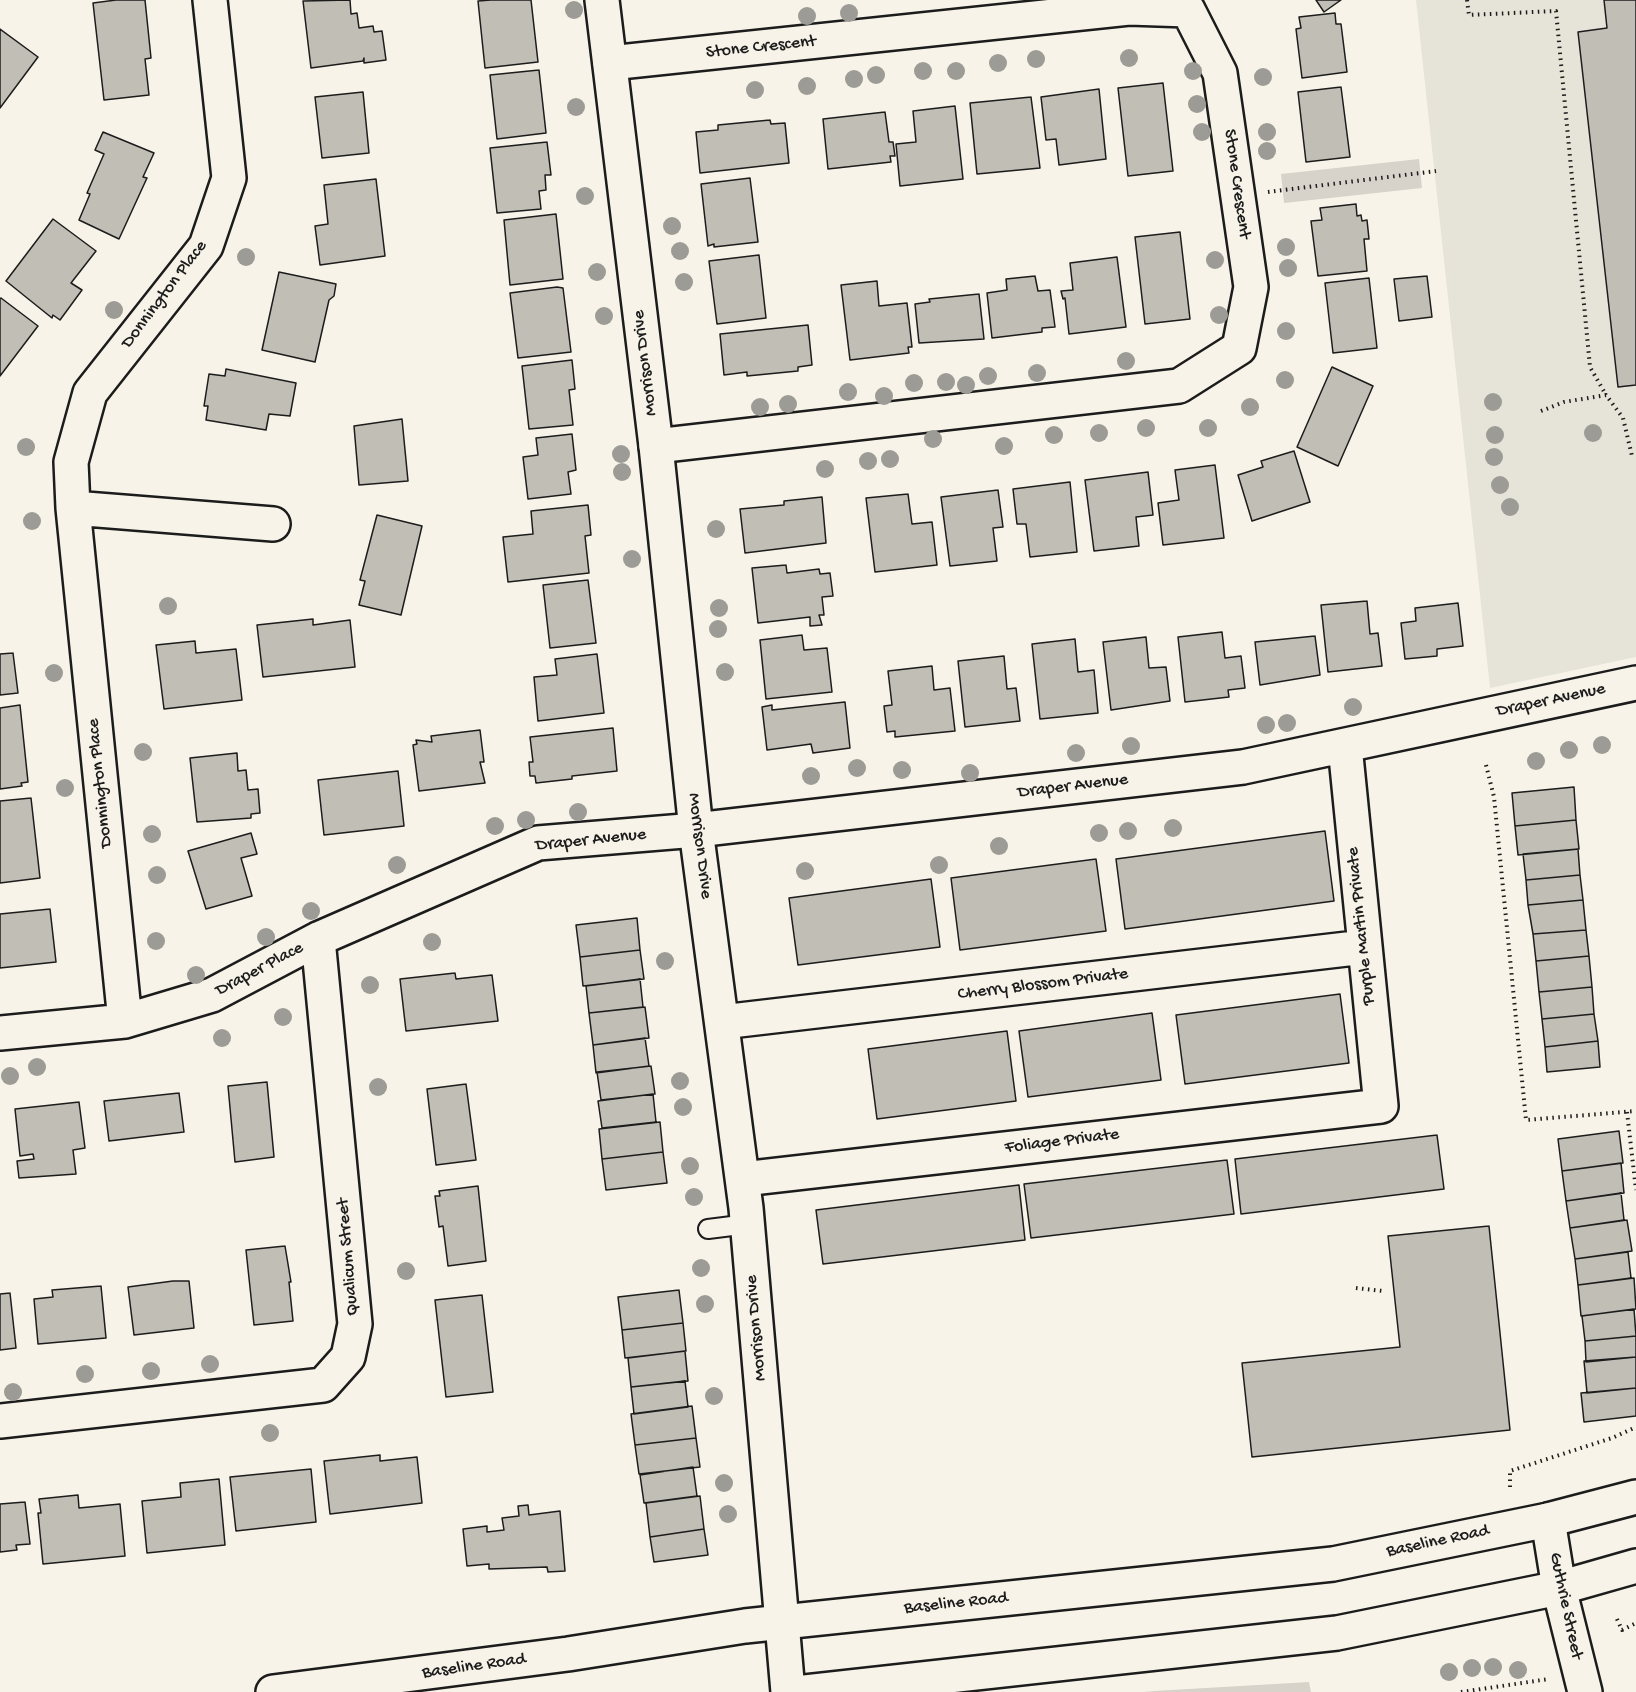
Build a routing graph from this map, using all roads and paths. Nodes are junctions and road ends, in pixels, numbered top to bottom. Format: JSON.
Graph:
{"nodes":[{"id":1,"x":210,"y":0,"type":"edge"},
{"id":2,"x":602,"y":0,"type":"edge"},
{"id":3,"x":1467,"y":0,"type":"edge"},
{"id":4,"x":610,"y":63,"type":"junction"},
{"id":5,"x":1436,"y":171,"type":"dead end"},
{"id":6,"x":1238,"y":196,"type":"junction"},
{"id":7,"x":1606,"y":395,"type":"junction"},
{"id":8,"x":1541,"y":411,"type":"dead end"},
{"id":9,"x":656,"y":446,"type":"junction"},
{"id":10,"x":1632,"y":456,"type":"dead end"},
{"id":11,"x":73,"y":508,"type":"junction"},
{"id":12,"x":273,"y":524,"type":"dead end"},
{"id":13,"x":1636,"y":683,"type":"edge"},
{"id":14,"x":1345,"y":746,"type":"junction"},
{"id":15,"x":1486,"y":765,"type":"dead end"},
{"id":16,"x":696,"y":830,"type":"junction"},
{"id":17,"x":506,"y":856,"type":"joint"},
{"id":18,"x":318,"y":939,"type":"junction"},
{"id":19,"x":1364,"y":947,"type":"junction"},
{"id":20,"x":125,"y":1021,"type":"junction"},
{"id":21,"x":722,"y":1022,"type":"junction"},
{"id":22,"x":0,"y":1033,"type":"edge"},
{"id":23,"x":1382,"y":1106,"type":"joint"},
{"id":24,"x":1636,"y":1111,"type":"edge"},
{"id":25,"x":1627,"y":1112,"type":"junction"},
{"id":26,"x":742,"y":1179,"type":"junction"},
{"id":27,"x":1636,"y":1190,"type":"edge"},
{"id":28,"x":748,"y":1224,"type":"junction"},
{"id":29,"x":708,"y":1229,"type":"dead end"},
{"id":30,"x":1356,"y":1288,"type":"dead end"},
{"id":31,"x":1383,"y":1291,"type":"dead end"},
{"id":32,"x":0,"y":1421,"type":"edge"},
{"id":33,"x":1636,"y":1427,"type":"edge"},
{"id":34,"x":1510,"y":1487,"type":"dead end"},
{"id":35,"x":1636,"y":1497,"type":"edge"},
{"id":36,"x":1548,"y":1520,"type":"junction"},
{"id":37,"x":1636,"y":1566,"type":"edge"},
{"id":38,"x":1558,"y":1588,"type":"junction"},
{"id":39,"x":1617,"y":1619,"type":"dead end"},
{"id":40,"x":783,"y":1622,"type":"junction"},
{"id":41,"x":1636,"y":1623,"type":"edge"},
{"id":42,"x":1550,"y":1679,"type":"dead end"},
{"id":43,"x":273,"y":1692,"type":"edge"},
{"id":44,"x":788,"y":1692,"type":"edge"},
{"id":45,"x":805,"y":1692,"type":"edge"},
{"id":46,"x":1461,"y":1692,"type":"edge"},
{"id":47,"x":1585,"y":1692,"type":"edge"}],
"edges":[{"from":1,"to":11,"type":"street","name":"Donnington Place"},
{"from":2,"to":4,"type":"street","name":"Morrison Drive"},
{"from":3,"to":7,"type":"path"},
{"from":4,"to":6,"type":"street","name":"Stone Crescent"},
{"from":4,"to":9,"type":"street","name":"Morrison Drive"},
{"from":5,"to":6,"type":"path"},
{"from":6,"to":9,"type":"street","name":"Stone Crescent"},
{"from":7,"to":8,"type":"path"},
{"from":7,"to":10,"type":"path"},
{"from":9,"to":16,"type":"street","name":"Morrison Drive"},
{"from":11,"to":12,"type":"street"},
{"from":11,"to":20,"type":"street","name":"Donnington Place"},
{"from":13,"to":14,"type":"street","name":"Draper Avenue"},
{"from":14,"to":16,"type":"street","name":"Draper Avenue"},
{"from":14,"to":19,"type":"street","name":"Purple Martin Private"},
{"from":15,"to":25,"type":"path"},
{"from":16,"to":17,"type":"street","name":"Draper Avenue"},
{"from":16,"to":21,"type":"street","name":"Morrison Drive"},
{"from":17,"to":18,"type":"street","name":"Draper Place"},
{"from":18,"to":20,"type":"street","name":"Draper Place"},
{"from":18,"to":32,"type":"street","name":"Qualicum Street"},
{"from":19,"to":21,"type":"street","name":"Cherry Blossom Private"},
{"from":19,"to":23,"type":"street","name":"Purple Martin Private"},
{"from":20,"to":22,"type":"street","name":"Draper Place"},
{"from":21,"to":26,"type":"street","name":"Morrison Drive"},
{"from":23,"to":26,"type":"street","name":"Foliage Private"},
{"from":24,"to":25,"type":"path"},
{"from":25,"to":27,"type":"path"},
{"from":26,"to":28,"type":"street","name":"Morrison Drive"},
{"from":28,"to":29,"type":"lane"},
{"from":28,"to":40,"type":"street","name":"Morrison Drive"},
{"from":30,"to":31,"type":"path"},
{"from":33,"to":34,"type":"path"},
{"from":35,"to":36,"type":"street","name":"Baseline Road"},
{"from":36,"to":38,"type":"street","name":"Guthrie Street"},
{"from":36,"to":40,"type":"street","name":"Baseline Road"},
{"from":37,"to":38,"type":"street"},
{"from":38,"to":45,"type":"street"},
{"from":38,"to":47,"type":"street","name":"Guthrie Street"},
{"from":39,"to":41,"type":"path"},
{"from":40,"to":43,"type":"street","name":"Baseline Road"},
{"from":40,"to":44,"type":"street","name":"Morrison Drive"},
{"from":42,"to":46,"type":"path"}]}
